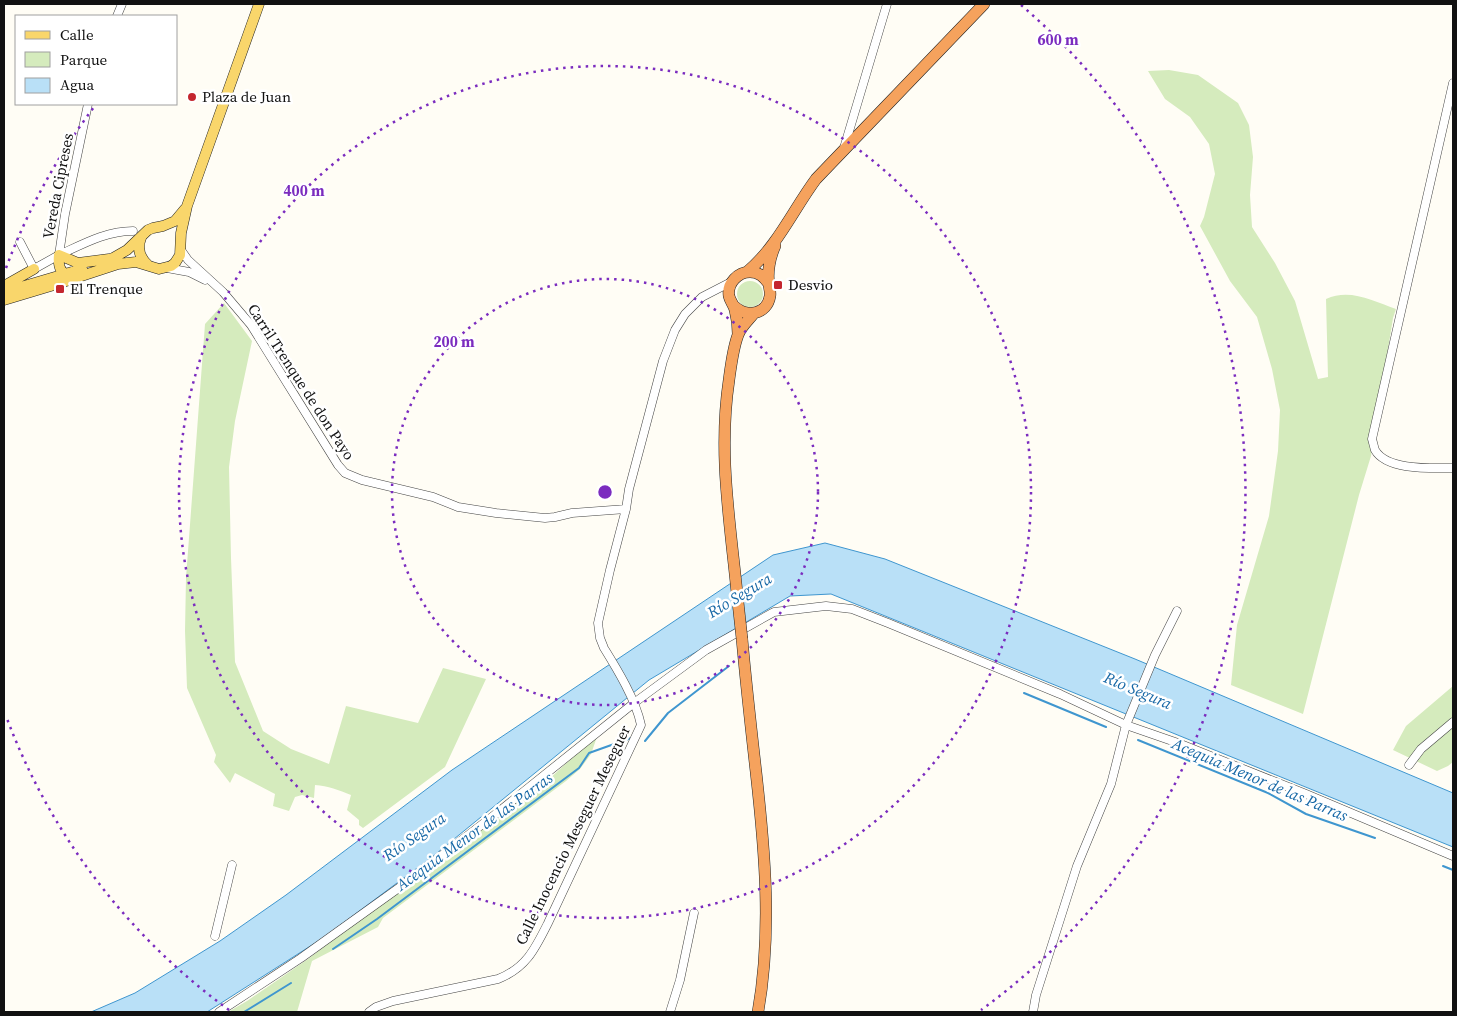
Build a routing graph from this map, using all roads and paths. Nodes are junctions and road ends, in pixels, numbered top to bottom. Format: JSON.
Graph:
{"nodes":[{"id":1,"x":259,"y":4,"type":"edge"},
{"id":2,"x":887,"y":4,"type":"edge"},
{"id":3,"x":984,"y":4,"type":"edge"},
{"id":4,"x":1453,"y":83,"type":"edge"},
{"id":5,"x":88,"y":105,"type":"edge"},
{"id":6,"x":843,"y":150,"type":"junction"},
{"id":7,"x":186,"y":206,"type":"junction"},
{"id":8,"x":163,"y":226,"type":"junction"},
{"id":9,"x":780,"y":232,"type":"junction"},
{"id":10,"x":137,"y":234,"type":"junction"},
{"id":11,"x":20,"y":242,"type":"dead end"},
{"id":12,"x":181,"y":245,"type":"junction"},
{"id":13,"x":59,"y":255,"type":"junction"},
{"id":14,"x":113,"y":258,"type":"junction"},
{"id":15,"x":148,"y":265,"type":"junction"},
{"id":16,"x":167,"y":268,"type":"junction"},
{"id":17,"x":34,"y":269,"type":"junction"},
{"id":18,"x":97,"y":270,"type":"junction"},
{"id":19,"x":747,"y":272,"type":"junction"},
{"id":20,"x":65,"y":274,"type":"junction"},
{"id":21,"x":733,"y":281,"type":"junction"},
{"id":22,"x":769,"y":284,"type":"junction"},
{"id":23,"x":4,"y":286,"type":"edge"},
{"id":24,"x":4,"y":292,"type":"edge"},
{"id":25,"x":223,"y":292,"type":"junction"},
{"id":26,"x":710,"y":292,"type":"junction"},
{"id":27,"x":4,"y":300,"type":"edge"},
{"id":28,"x":732,"y":304,"type":"junction"},
{"id":29,"x":754,"y":313,"type":"junction"},
{"id":30,"x":738,"y":334,"type":"junction"},
{"id":31,"x":1453,"y":468,"type":"edge"},
{"id":32,"x":626,"y":509,"type":"junction"},
{"id":33,"x":1177,"y":611,"type":"dead end"},
{"id":34,"x":634,"y":703,"type":"junction"},
{"id":35,"x":1453,"y":722,"type":"edge"},
{"id":36,"x":1126,"y":725,"type":"junction"},
{"id":37,"x":1409,"y":764,"type":"dead end"},
{"id":38,"x":1453,"y":856,"type":"edge"},
{"id":39,"x":232,"y":865,"type":"dead end"},
{"id":40,"x":694,"y":913,"type":"dead end"},
{"id":41,"x":215,"y":936,"type":"dead end"},
{"id":42,"x":219,"y":1012,"type":"edge"},
{"id":43,"x":369,"y":1012,"type":"edge"},
{"id":44,"x":670,"y":1012,"type":"edge"},
{"id":45,"x":758,"y":1012,"type":"edge"},
{"id":46,"x":1033,"y":1012,"type":"edge"}],
"edges":[{"from":1,"to":7,"type":"main road"},
{"from":2,"to":6,"type":"street"},
{"from":3,"to":6,"type":"highway"},
{"from":4,"to":31,"type":"street"},
{"from":5,"to":13,"type":"street","name":"Vereda Cipreses"},
{"from":6,"to":9,"type":"highway"},
{"from":7,"to":8,"type":"main road"},
{"from":7,"to":12,"type":"main road"},
{"from":8,"to":10,"type":"main road"},
{"from":8,"to":12,"type":"main road"},
{"from":9,"to":19,"type":"highway"},
{"from":9,"to":22,"type":"highway"},
{"from":10,"to":13,"type":"street","name":"Vereda Cipreses"},
{"from":10,"to":14,"type":"main road"},
{"from":10,"to":15,"type":"main road"},
{"from":11,"to":17,"type":"street"},
{"from":12,"to":16,"type":"main road"},
{"from":12,"to":25,"type":"street"},
{"from":13,"to":14,"type":"main road"},
{"from":13,"to":17,"type":"street"},
{"from":13,"to":20,"type":"main road"},
{"from":14,"to":20,"type":"main road"},
{"from":15,"to":16,"type":"main road"},
{"from":15,"to":18,"type":"main road"},
{"from":16,"to":25,"type":"street"},
{"from":17,"to":23,"type":"main road"},
{"from":18,"to":20,"type":"main road"},
{"from":18,"to":27,"type":"main road"},
{"from":19,"to":21,"type":"highway"},
{"from":19,"to":22,"type":"highway"},
{"from":20,"to":24,"type":"main road"},
{"from":21,"to":26,"type":"street","name":"Calle Inocencio Meseguer Meseguer"},
{"from":21,"to":28,"type":"highway"},
{"from":22,"to":29,"type":"highway"},
{"from":25,"to":32,"type":"street","name":"Carril Trenque de don Payo"},
{"from":26,"to":28,"type":"street"},
{"from":26,"to":32,"type":"street","name":"Calle Inocencio Meseguer Meseguer"},
{"from":28,"to":29,"type":"highway"},
{"from":28,"to":30,"type":"highway"},
{"from":29,"to":30,"type":"highway"},
{"from":30,"to":45,"type":"highway","bridge":true},
{"from":32,"to":34,"type":"street","name":"Calle Inocencio Meseguer Meseguer"},
{"from":33,"to":36,"type":"street"},
{"from":34,"to":36,"type":"street"},
{"from":34,"to":42,"type":"street"},
{"from":34,"to":43,"type":"street","name":"Calle Inocencio Meseguer Meseguer"},
{"from":35,"to":37,"type":"street"},
{"from":36,"to":38,"type":"street"},
{"from":36,"to":46,"type":"street"},
{"from":39,"to":41,"type":"street"},
{"from":40,"to":44,"type":"street"}]}
